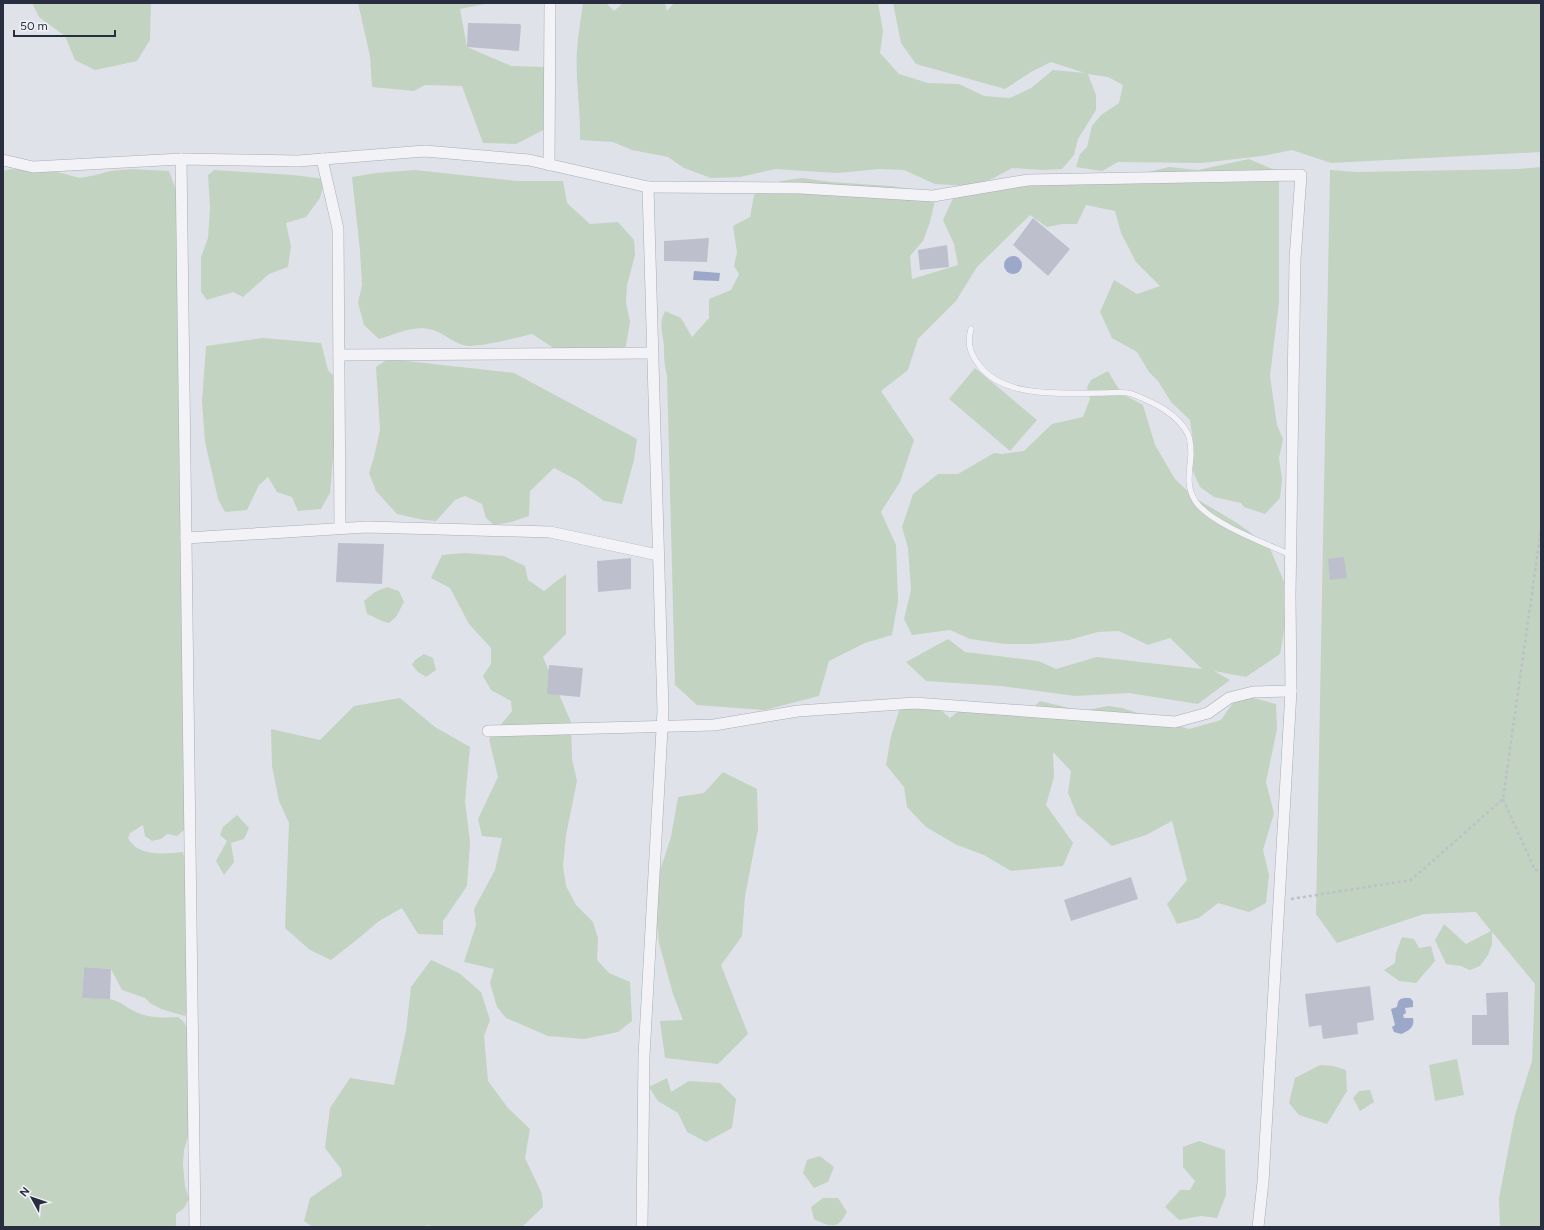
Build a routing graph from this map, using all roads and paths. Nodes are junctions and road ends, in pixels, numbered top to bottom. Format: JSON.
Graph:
{"nodes":[{"id":1,"x":550,"y":3,"type":"edge"},
{"id":2,"x":181,"y":159,"type":"junction"},
{"id":3,"x":322,"y":159,"type":"junction"},
{"id":4,"x":3,"y":160,"type":"edge"},
{"id":5,"x":549,"y":165,"type":"junction"},
{"id":6,"x":648,"y":187,"type":"junction"},
{"id":7,"x":1541,"y":308,"type":"edge"},
{"id":8,"x":1541,"y":312,"type":"edge"},
{"id":9,"x":971,"y":329,"type":"dead end"},
{"id":10,"x":653,"y":353,"type":"junction"},
{"id":11,"x":339,"y":355,"type":"junction"},
{"id":12,"x":340,"y":528,"type":"junction"},
{"id":13,"x":1541,"y":529,"type":"edge"},
{"id":14,"x":186,"y":538,"type":"junction"},
{"id":15,"x":658,"y":555,"type":"junction"},
{"id":16,"x":1291,"y":555,"type":"junction"},
{"id":17,"x":1290,"y":691,"type":"junction"},
{"id":18,"x":662,"y":726,"type":"junction"},
{"id":19,"x":488,"y":730,"type":"dead end"},
{"id":20,"x":1504,"y":800,"type":"junction"},
{"id":21,"x":1541,"y":871,"type":"edge"},
{"id":22,"x":1279,"y":901,"type":"junction"},
{"id":23,"x":196,"y":1227,"type":"edge"},
{"id":24,"x":642,"y":1227,"type":"edge"},
{"id":25,"x":1258,"y":1227,"type":"edge"}],
"edges":[{"from":1,"to":5,"type":"street"},
{"from":2,"to":3,"type":"street"},
{"from":2,"to":4,"type":"street"},
{"from":2,"to":14,"type":"street"},
{"from":3,"to":5,"type":"street"},
{"from":3,"to":11,"type":"street"},
{"from":5,"to":6,"type":"street"},
{"from":6,"to":10,"type":"street"},
{"from":6,"to":16,"type":"street"},
{"from":7,"to":8,"type":"path"},
{"from":9,"to":16,"type":"lane"},
{"from":10,"to":11,"type":"street"},
{"from":10,"to":15,"type":"street"},
{"from":11,"to":12,"type":"street"},
{"from":12,"to":14,"type":"street"},
{"from":12,"to":15,"type":"street"},
{"from":13,"to":20,"type":"path"},
{"from":14,"to":23,"type":"street"},
{"from":15,"to":18,"type":"street"},
{"from":16,"to":17,"type":"street"},
{"from":17,"to":18,"type":"street"},
{"from":17,"to":22,"type":"street"},
{"from":18,"to":19,"type":"street"},
{"from":18,"to":24,"type":"street"},
{"from":20,"to":21,"type":"path"},
{"from":20,"to":22,"type":"path"},
{"from":22,"to":25,"type":"street"}]}
